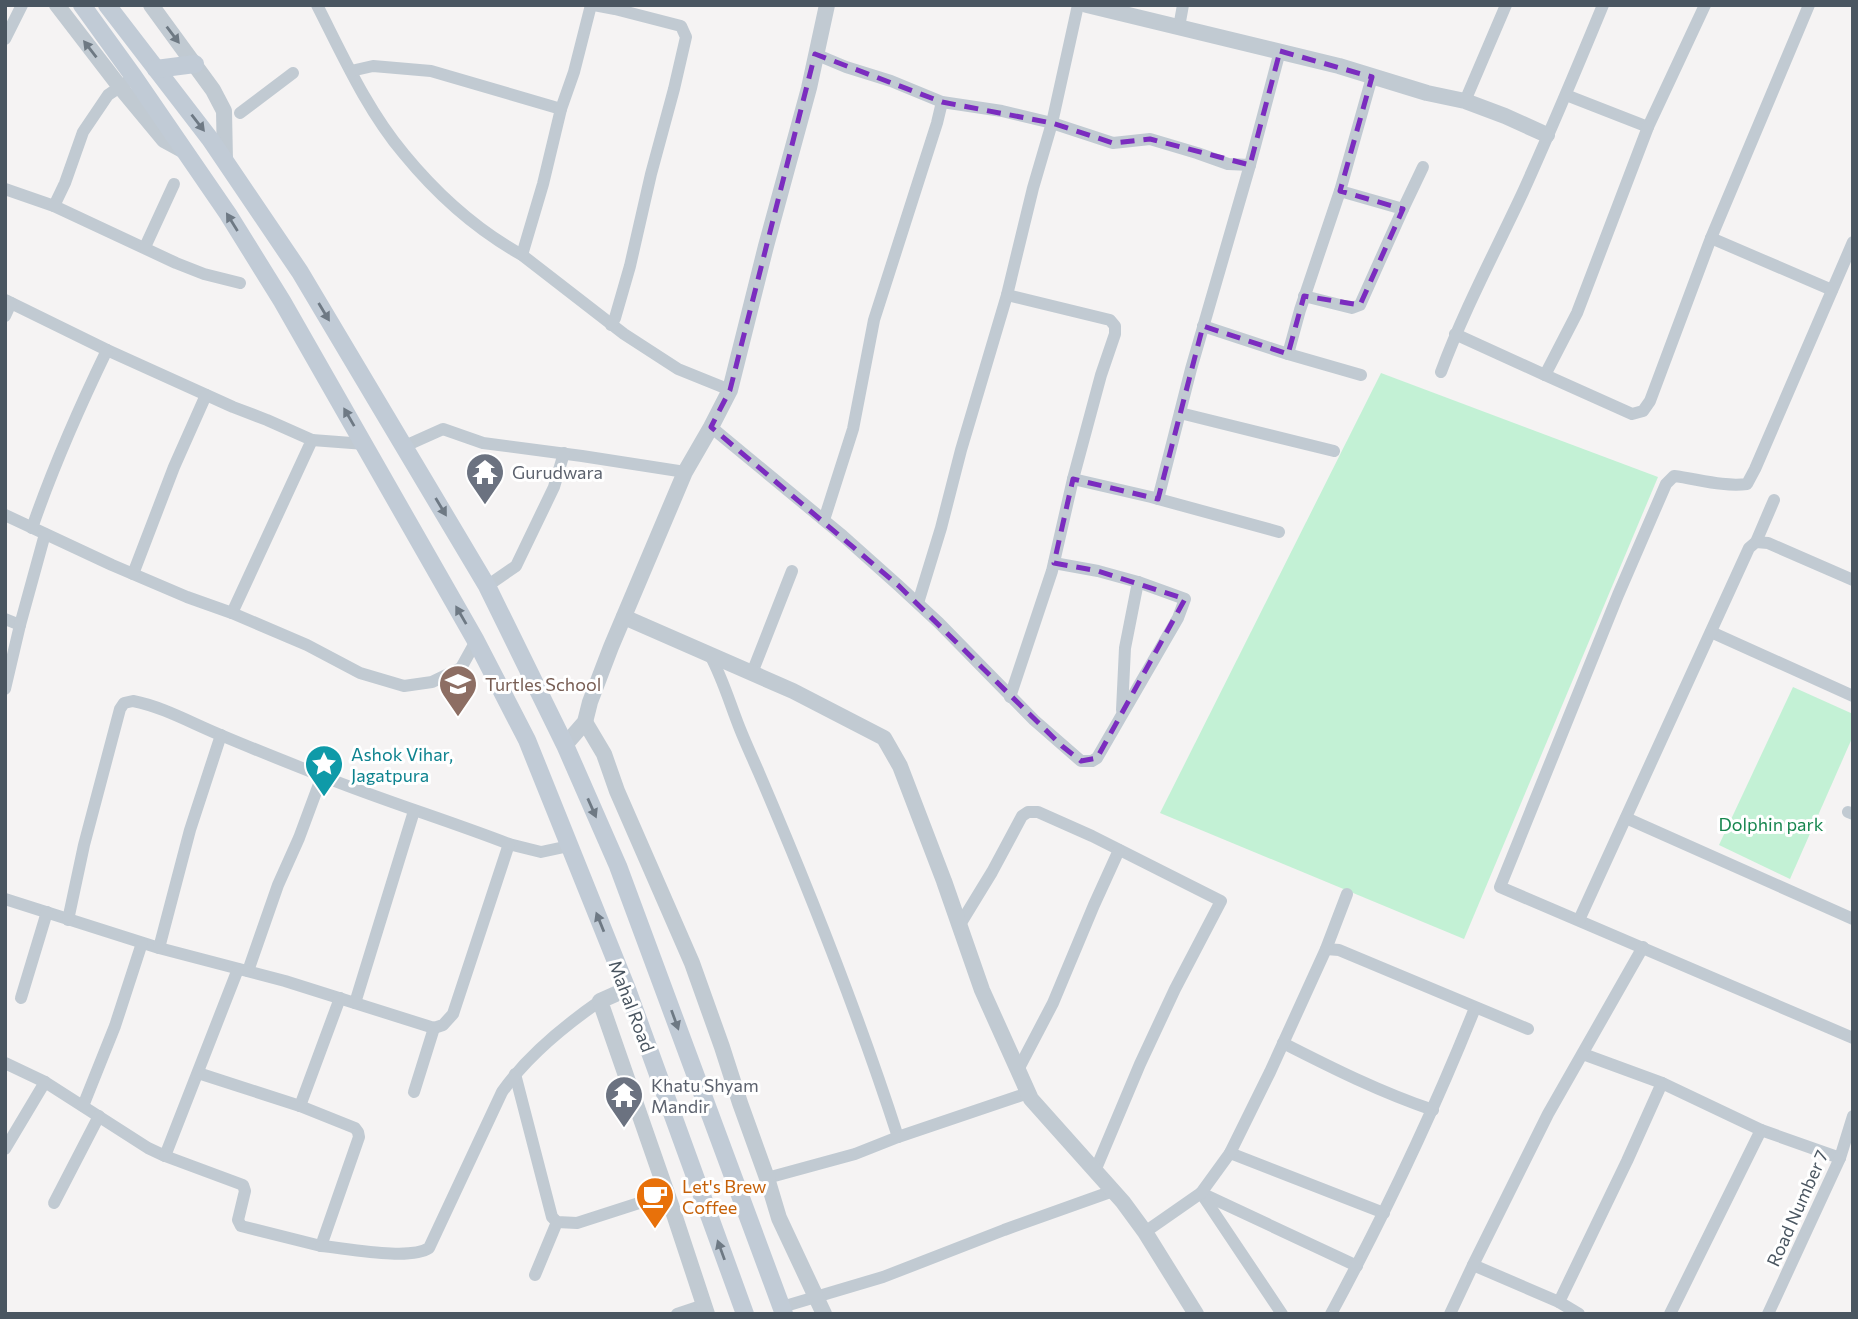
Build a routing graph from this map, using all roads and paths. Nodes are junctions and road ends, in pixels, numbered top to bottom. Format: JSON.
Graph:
{"nodes":[{"id":1,"x":22,"y":5,"type":"edge"},
{"id":2,"x":57,"y":5,"type":"edge"},
{"id":3,"x":82,"y":5,"type":"edge"},
{"id":4,"x":107,"y":5,"type":"edge"},
{"id":5,"x":150,"y":5,"type":"edge"},
{"id":6,"x":317,"y":5,"type":"edge"},
{"id":7,"x":593,"y":5,"type":"edge"},
{"id":8,"x":827,"y":5,"type":"edge"},
{"id":9,"x":1078,"y":5,"type":"edge"},
{"id":10,"x":1087,"y":5,"type":"edge"},
{"id":11,"x":1183,"y":5,"type":"edge"},
{"id":12,"x":1506,"y":5,"type":"edge"},
{"id":13,"x":1603,"y":5,"type":"edge"},
{"id":14,"x":1705,"y":5,"type":"edge"},
{"id":15,"x":1809,"y":5,"type":"edge"},
{"id":16,"x":1179,"y":27,"type":"junction"},
{"id":17,"x":5,"y":39,"type":"edge"},
{"id":18,"x":1280,"y":51,"type":"junction"},
{"id":19,"x":816,"y":54,"type":"junction"},
{"id":20,"x":195,"y":64,"type":"junction"},
{"id":21,"x":156,"y":69,"type":"junction"},
{"id":22,"x":351,"y":71,"type":"junction"},
{"id":23,"x":293,"y":74,"type":"dead end"},
{"id":24,"x":1372,"y":77,"type":"junction"},
{"id":25,"x":127,"y":82,"type":"junction"},
{"id":26,"x":1566,"y":95,"type":"junction"},
{"id":27,"x":1465,"y":101,"type":"junction"},
{"id":28,"x":942,"y":102,"type":"junction"},
{"id":29,"x":561,"y":109,"type":"junction"},
{"id":30,"x":240,"y":113,"type":"dead end"},
{"id":31,"x":1052,"y":123,"type":"junction"},
{"id":32,"x":1648,"y":127,"type":"junction"},
{"id":33,"x":1547,"y":135,"type":"junction"},
{"id":34,"x":225,"y":161,"type":"junction"},
{"id":35,"x":1250,"y":165,"type":"junction"},
{"id":36,"x":1423,"y":167,"type":"dead end"},
{"id":37,"x":174,"y":184,"type":"dead end"},
{"id":38,"x":5,"y":189,"type":"edge"},
{"id":39,"x":1340,"y":191,"type":"junction"},
{"id":40,"x":54,"y":206,"type":"junction"},
{"id":41,"x":1403,"y":209,"type":"junction"},
{"id":42,"x":1711,"y":238,"type":"junction"},
{"id":43,"x":1853,"y":242,"type":"edge"},
{"id":44,"x":145,"y":247,"type":"junction"},
{"id":45,"x":522,"y":255,"type":"junction"},
{"id":46,"x":240,"y":283,"type":"dead end"},
{"id":47,"x":1832,"y":290,"type":"junction"},
{"id":48,"x":1006,"y":295,"type":"junction"},
{"id":49,"x":1304,"y":296,"type":"junction"},
{"id":50,"x":8,"y":301,"type":"edge"},
{"id":51,"x":5,"y":316,"type":"edge"},
{"id":52,"x":611,"y":325,"type":"junction"},
{"id":53,"x":1203,"y":326,"type":"junction"},
{"id":54,"x":1455,"y":334,"type":"junction"},
{"id":55,"x":107,"y":350,"type":"junction"},
{"id":56,"x":1288,"y":354,"type":"junction"},
{"id":57,"x":1441,"y":372,"type":"dead end"},
{"id":58,"x":1361,"y":375,"type":"dead end"},
{"id":59,"x":1545,"y":375,"type":"junction"},
{"id":60,"x":730,"y":390,"type":"junction"},
{"id":61,"x":206,"y":395,"type":"junction"},
{"id":62,"x":1180,"y":413,"type":"junction"},
{"id":63,"x":711,"y":427,"type":"junction"},
{"id":64,"x":312,"y":440,"type":"junction"},
{"id":65,"x":365,"y":443,"type":"junction"},
{"id":66,"x":405,"y":446,"type":"junction"},
{"id":67,"x":1334,"y":451,"type":"dead end"},
{"id":68,"x":564,"y":453,"type":"junction"},
{"id":69,"x":685,"y":472,"type":"junction"},
{"id":70,"x":1073,"y":478,"type":"junction"},
{"id":71,"x":1158,"y":499,"type":"junction"},
{"id":72,"x":1774,"y":500,"type":"dead end"},
{"id":73,"x":5,"y":515,"type":"edge"},
{"id":74,"x":824,"y":520,"type":"junction"},
{"id":75,"x":32,"y":528,"type":"junction"},
{"id":76,"x":1279,"y":532,"type":"dead end"},
{"id":77,"x":46,"y":534,"type":"junction"},
{"id":78,"x":1756,"y":542,"type":"junction"},
{"id":79,"x":1054,"y":564,"type":"junction"},
{"id":80,"x":792,"y":571,"type":"dead end"},
{"id":81,"x":133,"y":574,"type":"junction"},
{"id":82,"x":1853,"y":580,"type":"edge"},
{"id":83,"x":1138,"y":582,"type":"junction"},
{"id":84,"x":487,"y":586,"type":"junction"},
{"id":85,"x":918,"y":603,"type":"junction"},
{"id":86,"x":232,"y":613,"type":"junction"},
{"id":87,"x":624,"y":617,"type":"junction"},
{"id":88,"x":5,"y":619,"type":"edge"},
{"id":89,"x":20,"y":625,"type":"junction"},
{"id":90,"x":1710,"y":632,"type":"junction"},
{"id":91,"x":477,"y":641,"type":"junction"},
{"id":92,"x":710,"y":655,"type":"junction"},
{"id":93,"x":752,"y":673,"type":"junction"},
{"id":94,"x":5,"y":689,"type":"edge"},
{"id":95,"x":1853,"y":696,"type":"edge"},
{"id":96,"x":1010,"y":697,"type":"junction"},
{"id":97,"x":1122,"y":714,"type":"junction"},
{"id":98,"x":585,"y":722,"type":"junction"},
{"id":99,"x":220,"y":735,"type":"junction"},
{"id":100,"x":565,"y":746,"type":"junction"},
{"id":101,"x":322,"y":776,"type":"junction"},
{"id":102,"x":414,"y":811,"type":"junction"},
{"id":103,"x":1626,"y":818,"type":"junction"},
{"id":104,"x":509,"y":844,"type":"junction"},
{"id":105,"x":569,"y":846,"type":"junction"},
{"id":106,"x":1119,"y":850,"type":"junction"},
{"id":107,"x":1347,"y":894,"type":"dead end"},
{"id":108,"x":5,"y":899,"type":"edge"},
{"id":109,"x":47,"y":912,"type":"junction"},
{"id":110,"x":1853,"y":919,"type":"edge"},
{"id":111,"x":68,"y":920,"type":"junction"},
{"id":112,"x":1579,"y":920,"type":"junction"},
{"id":113,"x":960,"y":926,"type":"junction"},
{"id":114,"x":142,"y":943,"type":"junction"},
{"id":115,"x":1643,"y":947,"type":"junction"},
{"id":116,"x":159,"y":948,"type":"junction"},
{"id":117,"x":1326,"y":949,"type":"junction"},
{"id":118,"x":243,"y":970,"type":"junction"},
{"id":119,"x":626,"y":989,"type":"junction"},
{"id":120,"x":21,"y":998,"type":"dead end"},
{"id":121,"x":340,"y":998,"type":"junction"},
{"id":122,"x":600,"y":1001,"type":"junction"},
{"id":123,"x":355,"y":1003,"type":"junction"},
{"id":124,"x":1475,"y":1008,"type":"junction"},
{"id":125,"x":434,"y":1028,"type":"junction"},
{"id":126,"x":1528,"y":1029,"type":"dead end"},
{"id":127,"x":1853,"y":1038,"type":"edge"},
{"id":128,"x":1283,"y":1043,"type":"junction"},
{"id":129,"x":1583,"y":1054,"type":"junction"},
{"id":130,"x":5,"y":1063,"type":"edge"},
{"id":131,"x":1018,"y":1070,"type":"junction"},
{"id":132,"x":198,"y":1073,"type":"junction"},
{"id":133,"x":514,"y":1074,"type":"junction"},
{"id":134,"x":45,"y":1082,"type":"junction"},
{"id":135,"x":1662,"y":1083,"type":"junction"},
{"id":136,"x":414,"y":1092,"type":"dead end"},
{"id":137,"x":1028,"y":1093,"type":"junction"},
{"id":138,"x":83,"y":1106,"type":"junction"},
{"id":139,"x":300,"y":1106,"type":"junction"},
{"id":140,"x":1433,"y":1110,"type":"junction"},
{"id":141,"x":99,"y":1116,"type":"junction"},
{"id":142,"x":1853,"y":1116,"type":"edge"},
{"id":143,"x":1761,"y":1130,"type":"junction"},
{"id":144,"x":898,"y":1137,"type":"junction"},
{"id":145,"x":5,"y":1149,"type":"edge"},
{"id":146,"x":1230,"y":1153,"type":"junction"},
{"id":147,"x":165,"y":1156,"type":"junction"},
{"id":148,"x":1840,"y":1158,"type":"junction"},
{"id":149,"x":1095,"y":1171,"type":"junction"},
{"id":150,"x":767,"y":1178,"type":"junction"},
{"id":151,"x":1113,"y":1191,"type":"junction"},
{"id":152,"x":1201,"y":1193,"type":"junction"},
{"id":153,"x":667,"y":1194,"type":"junction"},
{"id":154,"x":54,"y":1203,"type":"dead end"},
{"id":155,"x":1384,"y":1213,"type":"junction"},
{"id":156,"x":557,"y":1222,"type":"junction"},
{"id":157,"x":1145,"y":1232,"type":"junction"},
{"id":158,"x":321,"y":1246,"type":"junction"},
{"id":159,"x":1473,"y":1265,"type":"junction"},
{"id":160,"x":1357,"y":1266,"type":"junction"},
{"id":161,"x":535,"y":1275,"type":"dead end"},
{"id":162,"x":817,"y":1297,"type":"junction"},
{"id":163,"x":1559,"y":1302,"type":"junction"},
{"id":164,"x":705,"y":1309,"type":"edge"},
{"id":165,"x":783,"y":1310,"type":"edge"},
{"id":166,"x":1190,"y":1312,"type":"edge"},
{"id":167,"x":677,"y":1314,"type":"edge"},
{"id":168,"x":745,"y":1314,"type":"edge"},
{"id":169,"x":824,"y":1314,"type":"edge"},
{"id":170,"x":1282,"y":1314,"type":"edge"},
{"id":171,"x":1331,"y":1314,"type":"edge"},
{"id":172,"x":1450,"y":1314,"type":"edge"},
{"id":173,"x":1579,"y":1314,"type":"edge"},
{"id":174,"x":1670,"y":1314,"type":"edge"},
{"id":175,"x":1768,"y":1314,"type":"edge"}],
"edges":[{"from":1,"to":17,"type":"street"},
{"from":25,"to":2,"type":"street","one_way":true},
{"from":3,"to":25,"type":"main road","name":"Mahal Road"},
{"from":4,"to":21,"type":"main road","name":"Mahal Road"},
{"from":5,"to":20,"type":"street","one_way":true},
{"from":6,"to":22,"type":"street"},
{"from":7,"to":29,"type":"street"},
{"from":7,"to":52,"type":"street"},
{"from":8,"to":19,"type":"street"},
{"from":9,"to":31,"type":"street"},
{"from":10,"to":16,"type":"street"},
{"from":11,"to":16,"type":"street"},
{"from":12,"to":27,"type":"street"},
{"from":13,"to":26,"type":"street"},
{"from":14,"to":32,"type":"street"},
{"from":15,"to":42,"type":"street"},
{"from":16,"to":18,"type":"street"},
{"from":18,"to":24,"type":"street"},
{"from":18,"to":35,"type":"street"},
{"from":19,"to":28,"type":"street"},
{"from":19,"to":60,"type":"street"},
{"from":20,"to":21,"type":"main road"},
{"from":20,"to":34,"type":"street"},
{"from":21,"to":34,"type":"main road","name":"Mahal Road","one_way":true},
{"from":22,"to":29,"type":"street"},
{"from":22,"to":45,"type":"street"},
{"from":23,"to":30,"type":"street"},
{"from":24,"to":27,"type":"street"},
{"from":24,"to":39,"type":"street"},
{"from":25,"to":40,"type":"street"},
{"from":65,"to":25,"type":"main road","name":"Mahal Road","one_way":true},
{"from":26,"to":32,"type":"street"},
{"from":26,"to":33,"type":"street"},
{"from":27,"to":33,"type":"street"},
{"from":28,"to":31,"type":"street"},
{"from":28,"to":74,"type":"street"},
{"from":29,"to":45,"type":"street"},
{"from":31,"to":35,"type":"street"},
{"from":31,"to":48,"type":"street"},
{"from":32,"to":59,"type":"street"},
{"from":33,"to":54,"type":"street"},
{"from":34,"to":66,"type":"main road","name":"Mahal Road","one_way":true},
{"from":35,"to":53,"type":"street"},
{"from":36,"to":41,"type":"street"},
{"from":37,"to":44,"type":"street"},
{"from":38,"to":40,"type":"street"},
{"from":39,"to":41,"type":"street"},
{"from":39,"to":49,"type":"street"},
{"from":40,"to":44,"type":"street"},
{"from":41,"to":49,"type":"street"},
{"from":42,"to":47,"type":"street"},
{"from":42,"to":59,"type":"street"},
{"from":43,"to":47,"type":"street"},
{"from":44,"to":46,"type":"street"},
{"from":45,"to":52,"type":"street"},
{"from":47,"to":112,"type":"street"},
{"from":48,"to":70,"type":"street"},
{"from":48,"to":85,"type":"street"},
{"from":49,"to":56,"type":"street"},
{"from":50,"to":51,"type":"street"},
{"from":50,"to":55,"type":"street"},
{"from":52,"to":60,"type":"street"},
{"from":53,"to":56,"type":"street"},
{"from":53,"to":62,"type":"street"},
{"from":54,"to":57,"type":"street"},
{"from":54,"to":59,"type":"street"},
{"from":55,"to":61,"type":"street"},
{"from":55,"to":75,"type":"street"},
{"from":56,"to":58,"type":"street"},
{"from":60,"to":63,"type":"street"},
{"from":61,"to":64,"type":"street"},
{"from":61,"to":81,"type":"street"},
{"from":62,"to":67,"type":"street"},
{"from":62,"to":71,"type":"street"},
{"from":63,"to":69,"type":"street"},
{"from":63,"to":74,"type":"street"},
{"from":64,"to":65,"type":"street"},
{"from":64,"to":86,"type":"street"},
{"from":91,"to":65,"type":"main road","name":"Mahal Road","one_way":true},
{"from":66,"to":68,"type":"street"},
{"from":66,"to":84,"type":"main road","name":"Mahal Road","one_way":true},
{"from":68,"to":69,"type":"street"},
{"from":68,"to":84,"type":"street"},
{"from":69,"to":87,"type":"street"},
{"from":70,"to":71,"type":"street"},
{"from":70,"to":79,"type":"street"},
{"from":71,"to":76,"type":"street"},
{"from":72,"to":78,"type":"street"},
{"from":73,"to":75,"type":"street"},
{"from":74,"to":85,"type":"street"},
{"from":75,"to":77,"type":"street"},
{"from":77,"to":81,"type":"street"},
{"from":77,"to":89,"type":"street"},
{"from":78,"to":82,"type":"street"},
{"from":78,"to":90,"type":"street"},
{"from":79,"to":83,"type":"street"},
{"from":79,"to":96,"type":"street"},
{"from":80,"to":93,"type":"street"},
{"from":81,"to":86,"type":"street"},
{"from":83,"to":97,"type":"street"},
{"from":83,"to":97,"type":"street"},
{"from":84,"to":100,"type":"main road","name":"Mahal Road"},
{"from":85,"to":96,"type":"street"},
{"from":86,"to":91,"type":"street"},
{"from":87,"to":92,"type":"street"},
{"from":87,"to":98,"type":"street"},
{"from":88,"to":89,"type":"street"},
{"from":89,"to":94,"type":"street"},
{"from":90,"to":95,"type":"street"},
{"from":90,"to":103,"type":"street"},
{"from":91,"to":105,"type":"main road","name":"Mahal Road"},
{"from":92,"to":93,"type":"street"},
{"from":92,"to":144,"type":"street"},
{"from":93,"to":113,"type":"street"},
{"from":96,"to":97,"type":"street"},
{"from":98,"to":100,"type":"street"},
{"from":98,"to":150,"type":"street"},
{"from":99,"to":101,"type":"street"},
{"from":99,"to":111,"type":"street"},
{"from":99,"to":116,"type":"street"},
{"from":100,"to":165,"type":"main road","name":"Mahal Road","one_way":true},
{"from":101,"to":102,"type":"street"},
{"from":101,"to":118,"type":"street"},
{"from":102,"to":104,"type":"street"},
{"from":102,"to":123,"type":"street"},
{"from":103,"to":110,"type":"street"},
{"from":103,"to":112,"type":"street"},
{"from":104,"to":105,"type":"street"},
{"from":104,"to":125,"type":"street"},
{"from":119,"to":105,"type":"main road","name":"Mahal Road","one_way":true},
{"from":106,"to":113,"type":"street"},
{"from":106,"to":131,"type":"street"},
{"from":106,"to":149,"type":"street"},
{"from":107,"to":117,"type":"street"},
{"from":108,"to":109,"type":"street"},
{"from":109,"to":111,"type":"street"},
{"from":109,"to":120,"type":"street"},
{"from":111,"to":114,"type":"street"},
{"from":112,"to":115,"type":"street"},
{"from":113,"to":131,"type":"street"},
{"from":114,"to":116,"type":"street"},
{"from":114,"to":138,"type":"street"},
{"from":115,"to":127,"type":"street"},
{"from":115,"to":129,"type":"street"},
{"from":116,"to":118,"type":"street"},
{"from":117,"to":124,"type":"street"},
{"from":117,"to":128,"type":"street"},
{"from":118,"to":121,"type":"street"},
{"from":118,"to":132,"type":"street"},
{"from":119,"to":122,"type":"street"},
{"from":168,"to":119,"type":"main road","name":"Mahal Road","one_way":true},
{"from":121,"to":123,"type":"street"},
{"from":121,"to":139,"type":"street"},
{"from":122,"to":133,"type":"street"},
{"from":122,"to":153,"type":"street"},
{"from":123,"to":125,"type":"street"},
{"from":124,"to":126,"type":"street"},
{"from":124,"to":140,"type":"street"},
{"from":125,"to":136,"type":"street"},
{"from":128,"to":140,"type":"street"},
{"from":128,"to":146,"type":"street"},
{"from":129,"to":135,"type":"street"},
{"from":129,"to":159,"type":"street"},
{"from":130,"to":134,"type":"street"},
{"from":131,"to":137,"type":"street"},
{"from":132,"to":139,"type":"street"},
{"from":132,"to":147,"type":"street"},
{"from":133,"to":156,"type":"street"},
{"from":133,"to":158,"type":"street"},
{"from":134,"to":138,"type":"street"},
{"from":134,"to":145,"type":"street"},
{"from":135,"to":143,"type":"street"},
{"from":135,"to":163,"type":"street"},
{"from":137,"to":144,"type":"street"},
{"from":137,"to":149,"type":"street"},
{"from":138,"to":141,"type":"street"},
{"from":139,"to":158,"type":"street"},
{"from":140,"to":155,"type":"street"},
{"from":141,"to":147,"type":"street"},
{"from":141,"to":154,"type":"street"},
{"from":142,"to":148,"type":"street","name":"Road Number 7"},
{"from":143,"to":148,"type":"street"},
{"from":143,"to":174,"type":"street"},
{"from":144,"to":150,"type":"street"},
{"from":146,"to":152,"type":"street"},
{"from":146,"to":155,"type":"street"},
{"from":147,"to":158,"type":"street"},
{"from":148,"to":175,"type":"street","name":"Road Number 7"},
{"from":149,"to":151,"type":"street"},
{"from":150,"to":162,"type":"street"},
{"from":151,"to":157,"type":"street"},
{"from":151,"to":162,"type":"street"},
{"from":152,"to":157,"type":"street"},
{"from":152,"to":160,"type":"street"},
{"from":152,"to":170,"type":"street"},
{"from":153,"to":156,"type":"street"},
{"from":153,"to":164,"type":"street"},
{"from":155,"to":160,"type":"street"},
{"from":156,"to":161,"type":"street"},
{"from":157,"to":166,"type":"street"},
{"from":159,"to":163,"type":"street"},
{"from":159,"to":172,"type":"street"},
{"from":160,"to":171,"type":"street"},
{"from":162,"to":165,"type":"street"},
{"from":162,"to":169,"type":"street"},
{"from":163,"to":173,"type":"street"},
{"from":164,"to":167,"type":"street"}]}
